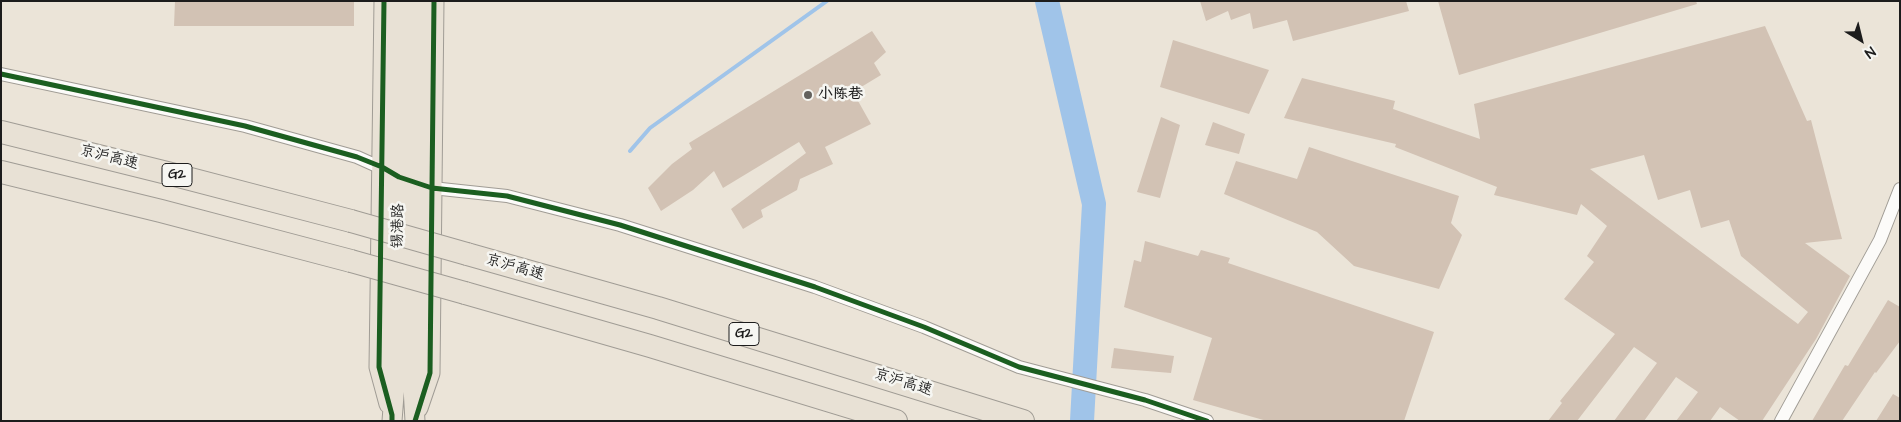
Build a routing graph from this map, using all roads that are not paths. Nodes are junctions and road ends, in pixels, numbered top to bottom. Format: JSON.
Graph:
{"nodes":[{"id":1,"x":384,"y":1,"type":"edge"},
{"id":2,"x":401,"y":1,"type":"edge"},
{"id":3,"x":417,"y":1,"type":"edge"},
{"id":4,"x":434,"y":1,"type":"edge"},
{"id":5,"x":1,"y":74,"type":"edge"},
{"id":6,"x":1,"y":132,"type":"edge"},
{"id":7,"x":382,"y":167,"type":"junction"},
{"id":8,"x":1,"y":172,"type":"edge"},
{"id":9,"x":415,"y":182,"type":"junction"},
{"id":10,"x":1900,"y":189,"type":"edge"},
{"id":11,"x":392,"y":418,"type":"edge"},
{"id":12,"x":415,"y":418,"type":"edge"},
{"id":13,"x":1021,"y":420,"type":"edge"},
{"id":14,"x":896,"y":421,"type":"edge"},
{"id":15,"x":1207,"y":421,"type":"edge"},
{"id":16,"x":1781,"y":421,"type":"edge"}],
"edges":[{"from":1,"to":7,"type":"main road"},
{"from":2,"to":9,"type":"main road","name":"锡港路"},
{"from":3,"to":9,"type":"main road","name":"锡港路"},
{"from":4,"to":9,"type":"main road"},
{"from":5,"to":7,"type":"street"},
{"from":6,"to":13,"type":"highway","name":"京沪高速","number":"G2","bridge":true},
{"from":7,"to":9,"type":"street"},
{"from":7,"to":11,"type":"main road"},
{"from":8,"to":14,"type":"highway","bridge":true},
{"from":9,"to":11,"type":"main road","name":"锡港路"},
{"from":9,"to":12,"type":"main road"},
{"from":9,"to":15,"type":"street"},
{"from":10,"to":16,"type":"street"}]}
